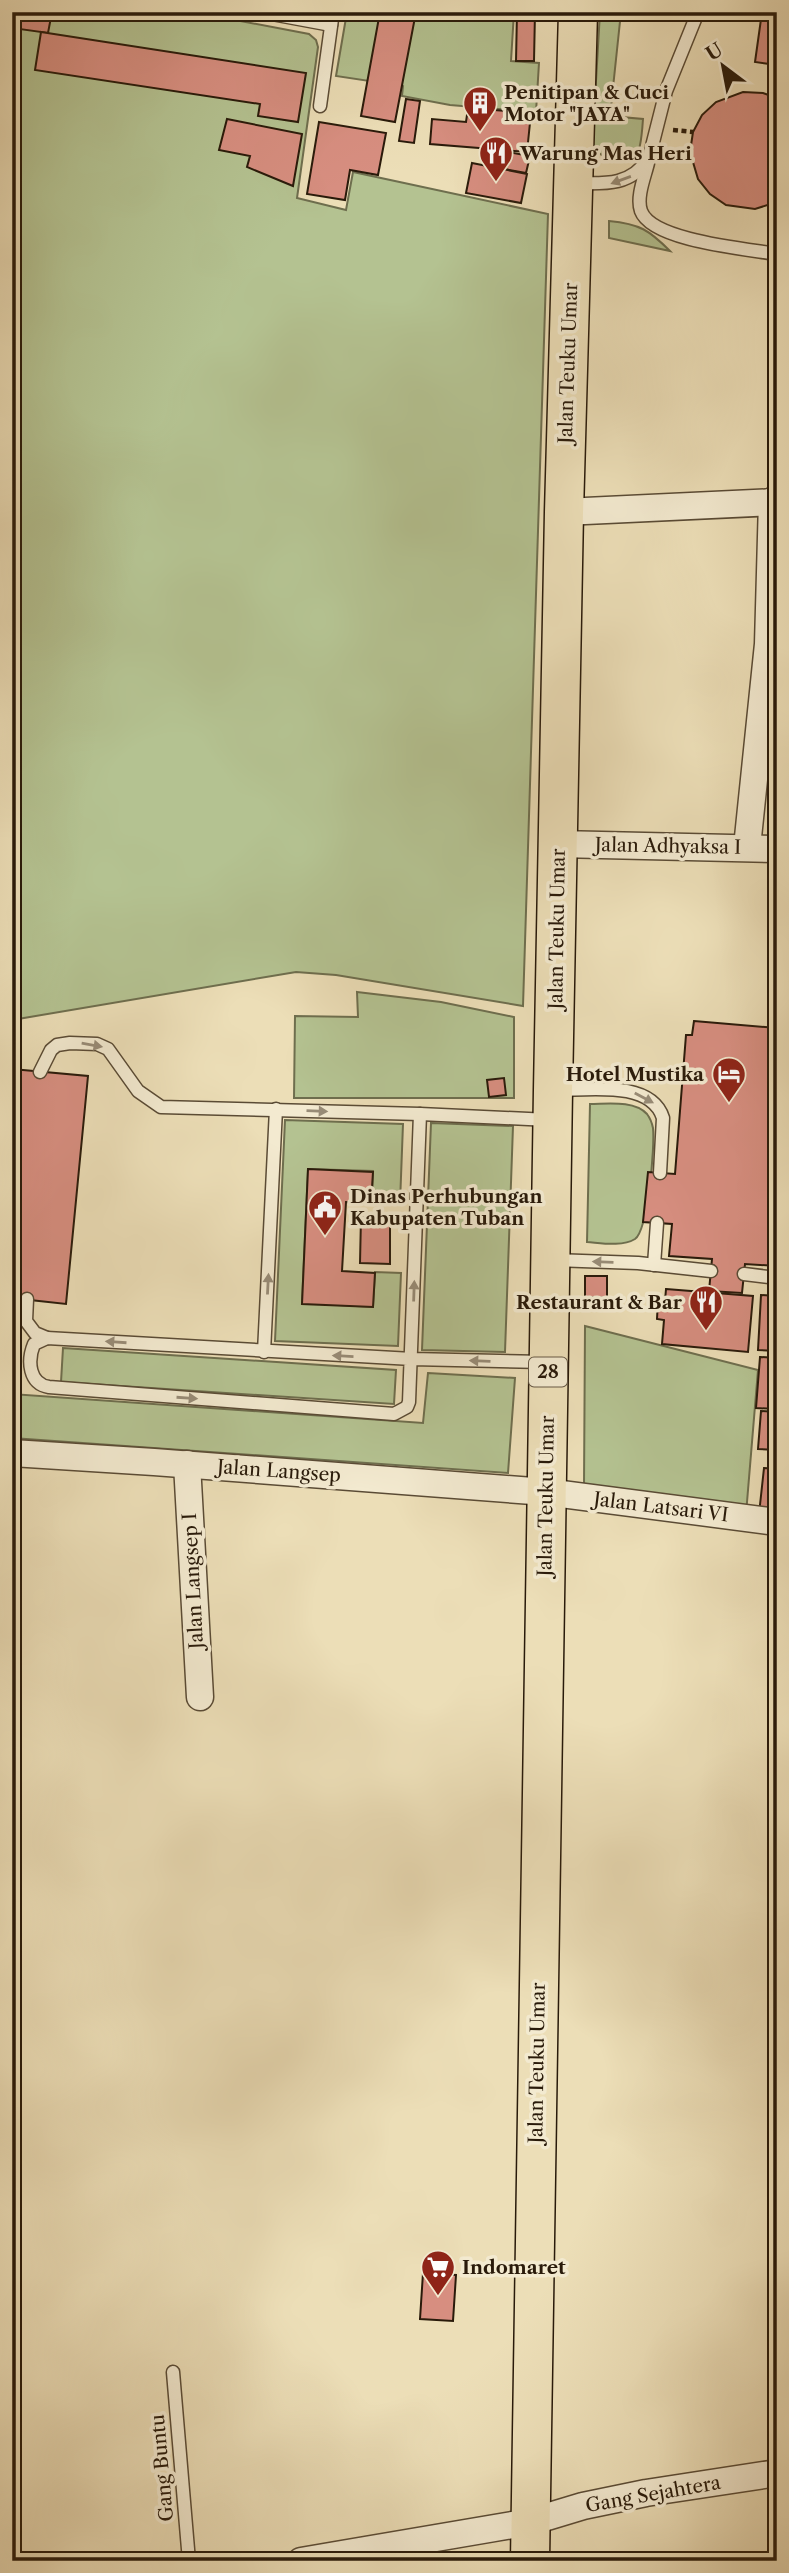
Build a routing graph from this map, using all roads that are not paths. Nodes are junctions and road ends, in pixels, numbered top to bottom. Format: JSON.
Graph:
{"nodes":[{"id":1,"x":261,"y":12,"type":"edge"},
{"id":2,"x":578,"y":12,"type":"edge"},
{"id":3,"x":698,"y":12,"type":"edge"},
{"id":4,"x":332,"y":19,"type":"edge"},
{"id":5,"x":320,"y":106,"type":"dead end"},
{"id":6,"x":649,"y":158,"type":"junction"},
{"id":7,"x":574,"y":183,"type":"junction"},
{"id":8,"x":777,"y":254,"type":"edge"},
{"id":9,"x":774,"y":501,"type":"edge"},
{"id":10,"x":564,"y":512,"type":"junction"},
{"id":11,"x":558,"y":844,"type":"junction"},
{"id":12,"x":747,"y":847,"type":"junction"},
{"id":13,"x":777,"y":849,"type":"edge"},
{"id":14,"x":40,"y":1072,"type":"dead end"},
{"id":15,"x":553,"y":1105,"type":"junction"},
{"id":16,"x":276,"y":1110,"type":"junction"},
{"id":17,"x":420,"y":1114,"type":"junction"},
{"id":18,"x":660,"y":1173,"type":"dead end"},
{"id":19,"x":657,"y":1223,"type":"dead end"},
{"id":20,"x":551,"y":1260,"type":"junction"},
{"id":21,"x":654,"y":1265,"type":"junction"},
{"id":22,"x":710,"y":1271,"type":"dead end"},
{"id":23,"x":744,"y":1275,"type":"dead end"},
{"id":24,"x":777,"y":1278,"type":"edge"},
{"id":25,"x":27,"y":1299,"type":"dead end"},
{"id":26,"x":47,"y":1338,"type":"junction"},
{"id":27,"x":264,"y":1352,"type":"junction"},
{"id":28,"x":412,"y":1359,"type":"junction"},
{"id":29,"x":549,"y":1362,"type":"junction"},
{"id":30,"x":12,"y":1453,"type":"edge"},
{"id":31,"x":187,"y":1464,"type":"junction"},
{"id":32,"x":546,"y":1492,"type":"junction"},
{"id":33,"x":777,"y":1522,"type":"edge"},
{"id":34,"x":200,"y":1697,"type":"dead end"},
{"id":35,"x":173,"y":2372,"type":"dead end"},
{"id":36,"x":777,"y":2473,"type":"edge"},
{"id":37,"x":530,"y":2522,"type":"junction"},
{"id":38,"x":189,"y":2561,"type":"edge"},
{"id":39,"x":301,"y":2561,"type":"edge"},
{"id":40,"x":530,"y":2561,"type":"edge"}],
"edges":[{"from":1,"to":4,"type":"lane"},
{"from":2,"to":7,"type":"highway","name":"Jalan Teuku Umar","number":"28"},
{"from":3,"to":6,"type":"lane"},
{"from":4,"to":5,"type":"lane"},
{"from":6,"to":7,"type":"lane","one_way":true},
{"from":6,"to":8,"type":"lane"},
{"from":7,"to":10,"type":"highway","name":"Jalan Teuku Umar","number":"28"},
{"from":9,"to":10,"type":"street"},
{"from":9,"to":12,"type":"street"},
{"from":10,"to":11,"type":"highway","name":"Jalan Teuku Umar","number":"28"},
{"from":11,"to":12,"type":"street","name":"Jalan Adhyaksa I"},
{"from":11,"to":15,"type":"highway","name":"Jalan Teuku Umar","number":"28"},
{"from":12,"to":13,"type":"street","name":"Jalan Adhyaksa I"},
{"from":14,"to":16,"type":"lane","one_way":true},
{"from":15,"to":17,"type":"lane"},
{"from":15,"to":18,"type":"lane","one_way":true},
{"from":15,"to":20,"type":"highway","name":"Jalan Teuku Umar","number":"28"},
{"from":16,"to":17,"type":"lane","one_way":true},
{"from":27,"to":16,"type":"lane","one_way":true},
{"from":28,"to":17,"type":"lane","one_way":true},
{"from":19,"to":21,"type":"lane"},
{"from":21,"to":20,"type":"lane","one_way":true},
{"from":20,"to":29,"type":"highway","name":"Jalan Teuku Umar","number":"28"},
{"from":21,"to":22,"type":"lane"},
{"from":23,"to":24,"type":"lane"},
{"from":25,"to":26,"type":"lane"},
{"from":27,"to":26,"type":"lane","one_way":true},
{"from":26,"to":28,"type":"lane","one_way":true},
{"from":28,"to":27,"type":"lane","one_way":true},
{"from":29,"to":28,"type":"lane","one_way":true},
{"from":29,"to":32,"type":"highway","name":"Jalan Teuku Umar","number":"28"},
{"from":30,"to":31,"type":"street","name":"Jalan Langsep"},
{"from":31,"to":32,"type":"street","name":"Jalan Langsep"},
{"from":31,"to":34,"type":"street","name":"Jalan Langsep I"},
{"from":32,"to":33,"type":"street","name":"Jalan Latsari VI"},
{"from":32,"to":37,"type":"highway","name":"Jalan Teuku Umar","number":"28"},
{"from":35,"to":38,"type":"lane","name":"Gang Buntu"},
{"from":36,"to":37,"type":"street","name":"Gang Sejahtera"},
{"from":37,"to":39,"type":"street","name":"Gang Sejahtera"},
{"from":37,"to":40,"type":"highway","name":"Jalan Teuku Umar","number":"28"}]}
